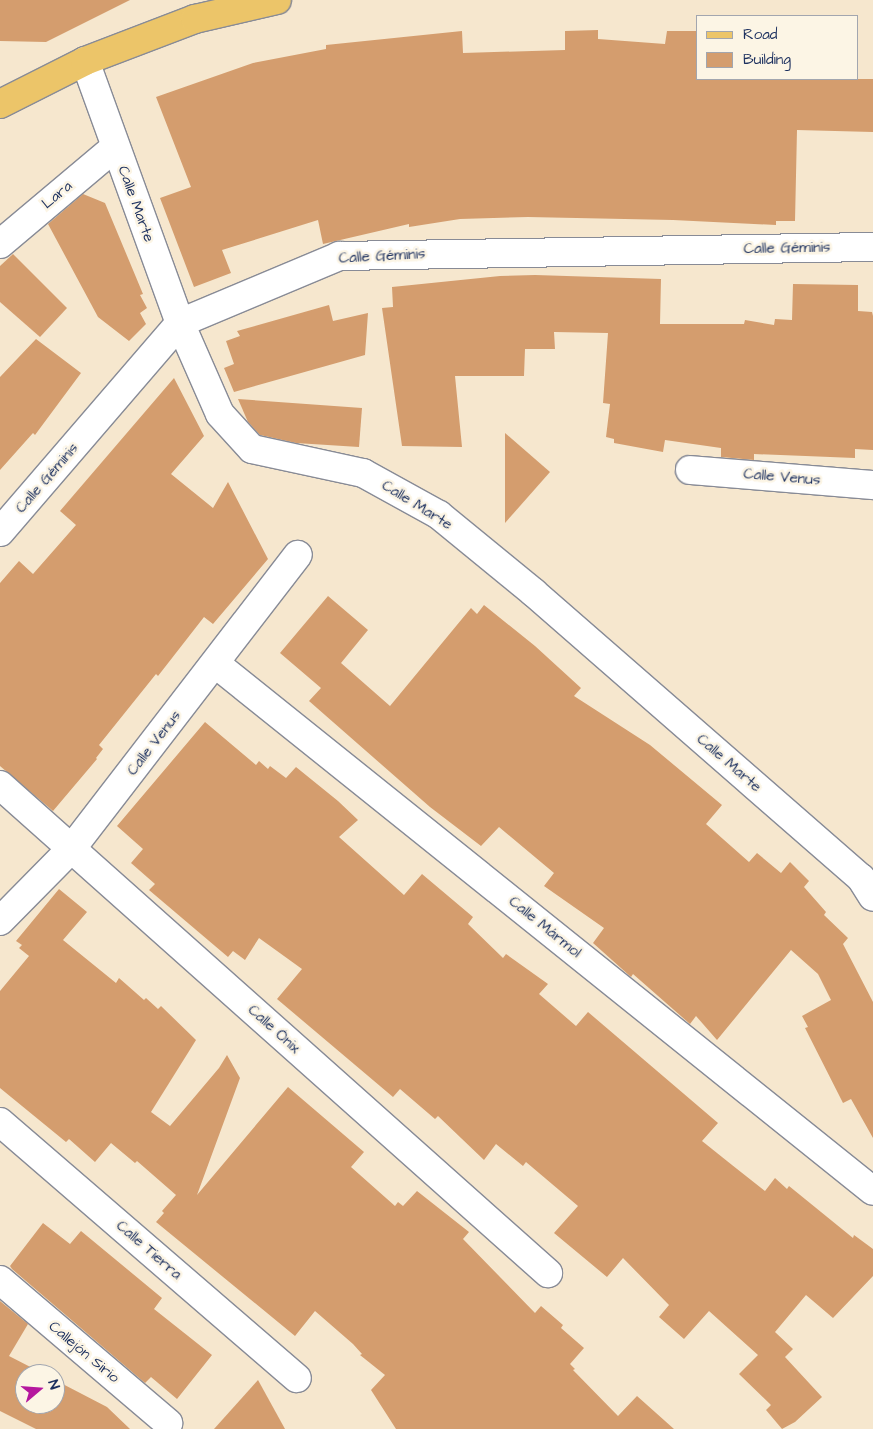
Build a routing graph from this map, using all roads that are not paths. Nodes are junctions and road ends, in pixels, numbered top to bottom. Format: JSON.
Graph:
{"nodes":[{"id":1,"x":277,"y":0,"type":"edge"},
{"id":2,"x":196,"y":10,"type":"edge"},
{"id":3,"x":84,"y":61,"type":"junction"},
{"id":4,"x":0,"y":104,"type":"edge"},
{"id":5,"x":115,"y":147,"type":"junction"},
{"id":6,"x":0,"y":244,"type":"edge"},
{"id":7,"x":873,"y":247,"type":"edge"},
{"id":8,"x":180,"y":323,"type":"junction"},
{"id":9,"x":690,"y":470,"type":"dead end"},
{"id":10,"x":873,"y":485,"type":"edge"},
{"id":11,"x":0,"y":532,"type":"edge"},
{"id":12,"x":298,"y":555,"type":"dead end"},
{"id":13,"x":216,"y":664,"type":"junction"},
{"id":14,"x":0,"y":785,"type":"edge"},
{"id":15,"x":72,"y":848,"type":"junction"},
{"id":16,"x":873,"y":897,"type":"edge"},
{"id":17,"x":0,"y":921,"type":"edge"},
{"id":18,"x":0,"y":1122,"type":"edge"},
{"id":19,"x":873,"y":1191,"type":"edge"},
{"id":20,"x":548,"y":1274,"type":"dead end"},
{"id":21,"x":0,"y":1280,"type":"edge"},
{"id":22,"x":297,"y":1378,"type":"dead end"},
{"id":23,"x":168,"y":1424,"type":"dead end"}],
"edges":[{"from":1,"to":2,"type":"main road"},
{"from":2,"to":3,"type":"main road"},
{"from":3,"to":4,"type":"main road"},
{"from":3,"to":5,"type":"street","name":"Calle Marte"},
{"from":5,"to":6,"type":"street","name":"Lara"},
{"from":5,"to":8,"type":"street","name":"Calle Marte"},
{"from":7,"to":8,"type":"street","name":"Calle Géminis"},
{"from":8,"to":11,"type":"street","name":"Calle Géminis"},
{"from":8,"to":16,"type":"street","name":"Calle Marte"},
{"from":9,"to":10,"type":"street","name":"Calle Venus"},
{"from":12,"to":13,"type":"street","name":"Calle Venus"},
{"from":13,"to":15,"type":"street","name":"Calle Venus"},
{"from":13,"to":19,"type":"street","name":"Calle Mármol"},
{"from":14,"to":15,"type":"street","name":"Calle Ónix"},
{"from":15,"to":17,"type":"street","name":"Calle Venus"},
{"from":15,"to":20,"type":"street","name":"Calle Ónix"},
{"from":18,"to":22,"type":"street","name":"Calle Tierra"},
{"from":21,"to":23,"type":"street","name":"Callejón Sirio"}]}
